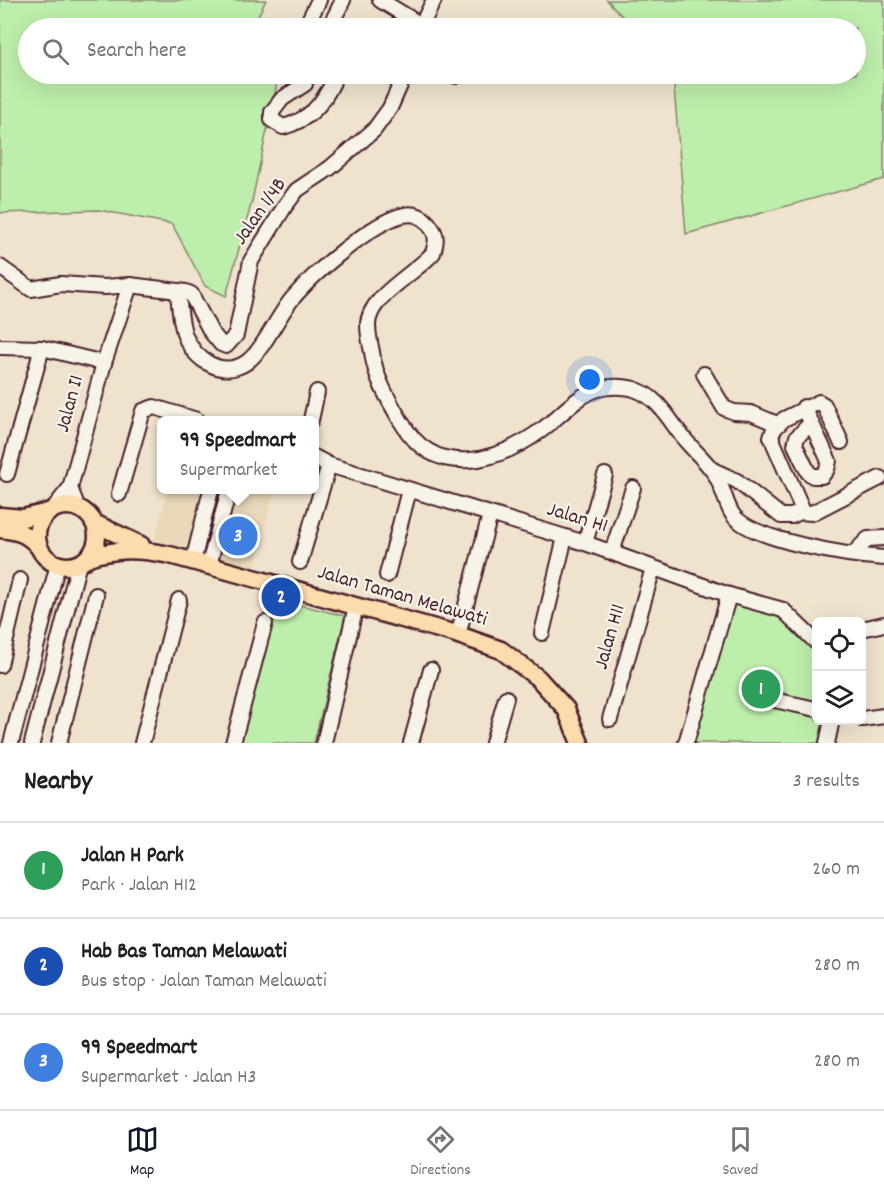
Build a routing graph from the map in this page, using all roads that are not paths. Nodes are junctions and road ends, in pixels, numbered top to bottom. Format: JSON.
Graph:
{"nodes":[{"id":1,"x":380,"y":0,"type":"edge"},
{"id":2,"x":434,"y":0,"type":"edge"},
{"id":3,"x":318,"y":2,"type":"edge"},
{"id":4,"x":340,"y":6,"type":"edge"},
{"id":5,"x":310,"y":18,"type":"edge"},
{"id":6,"x":407,"y":18,"type":"edge"},
{"id":7,"x":425,"y":18,"type":"edge"},
{"id":8,"x":305,"y":84,"type":"edge"},
{"id":9,"x":332,"y":84,"type":"edge"},
{"id":10,"x":401,"y":84,"type":"edge"},
{"id":11,"x":0,"y":267,"type":"edge"},
{"id":12,"x":130,"y":285,"type":"junction"},
{"id":13,"x":178,"y":291,"type":"junction"},
{"id":14,"x":0,"y":347,"type":"edge"},
{"id":15,"x":42,"y":348,"type":"junction"},
{"id":16,"x":104,"y":363,"type":"junction"},
{"id":17,"x":704,"y":374,"type":"dead end"},
{"id":18,"x":317,"y":392,"type":"dead end"},
{"id":19,"x":804,"y":407,"type":"junction"},
{"id":20,"x":184,"y":416,"type":"edge"},
{"id":21,"x":312,"y":416,"type":"edge"},
{"id":22,"x":811,"y":423,"type":"dead end"},
{"id":23,"x":777,"y":424,"type":"junction"},
{"id":24,"x":841,"y":442,"type":"dead end"},
{"id":25,"x":319,"y":459,"type":"edge"},
{"id":26,"x":329,"y":465,"type":"junction"},
{"id":27,"x":713,"y":470,"type":"junction"},
{"id":28,"x":7,"y":474,"type":"dead end"},
{"id":29,"x":604,"y":475,"type":"dead end"},
{"id":30,"x":879,"y":478,"type":"dead end"},
{"id":31,"x":70,"y":488,"type":"junction"},
{"id":32,"x":633,"y":488,"type":"dead end"},
{"id":33,"x":409,"y":490,"type":"junction"},
{"id":34,"x":119,"y":494,"type":"dead end"},
{"id":35,"x":209,"y":494,"type":"edge"},
{"id":36,"x":227,"y":494,"type":"edge"},
{"id":37,"x":78,"y":508,"type":"junction"},
{"id":38,"x":50,"y":511,"type":"junction"},
{"id":39,"x":800,"y":512,"type":"junction"},
{"id":40,"x":490,"y":515,"type":"junction"},
{"id":41,"x":0,"y":516,"type":"edge"},
{"id":42,"x":94,"y":523,"type":"junction"},
{"id":43,"x":0,"y":529,"type":"edge"},
{"id":44,"x":565,"y":537,"type":"junction"},
{"id":45,"x":884,"y":538,"type":"edge"},
{"id":46,"x":585,"y":543,"type":"junction"},
{"id":47,"x":39,"y":547,"type":"junction"},
{"id":48,"x":612,"y":552,"type":"junction"},
{"id":49,"x":853,"y":554,"type":"junction"},
{"id":50,"x":170,"y":555,"type":"junction"},
{"id":51,"x":884,"y":558,"type":"edge"},
{"id":52,"x":83,"y":560,"type":"junction"},
{"id":53,"x":300,"y":562,"type":"dead end"},
{"id":54,"x":201,"y":563,"type":"junction"},
{"id":55,"x":58,"y":564,"type":"junction"},
{"id":56,"x":653,"y":568,"type":"junction"},
{"id":57,"x":387,"y":575,"type":"dead end"},
{"id":58,"x":20,"y":580,"type":"dead end"},
{"id":59,"x":96,"y":595,"type":"dead end"},
{"id":60,"x":729,"y":595,"type":"junction"},
{"id":61,"x":178,"y":600,"type":"dead end"},
{"id":62,"x":356,"y":606,"type":"junction"},
{"id":63,"x":265,"y":623,"type":"dead end"},
{"id":64,"x":884,"y":624,"type":"edge"},
{"id":65,"x":866,"y":628,"type":"edge"},
{"id":66,"x":542,"y":633,"type":"dead end"},
{"id":67,"x":458,"y":635,"type":"junction"},
{"id":68,"x":812,"y":638,"type":"edge"},
{"id":69,"x":0,"y":664,"type":"edge"},
{"id":70,"x":432,"y":670,"type":"dead end"},
{"id":71,"x":751,"y":695,"type":"dead end"},
{"id":72,"x":506,"y":698,"type":"dead end"},
{"id":73,"x":812,"y":708,"type":"edge"},
{"id":74,"x":884,"y":716,"type":"edge"},
{"id":75,"x":866,"y":718,"type":"edge"},
{"id":76,"x":610,"y":719,"type":"dead end"},
{"id":77,"x":834,"y":725,"type":"edge"},
{"id":78,"x":12,"y":743,"type":"edge"},
{"id":79,"x":32,"y":743,"type":"edge"},
{"id":80,"x":58,"y":743,"type":"edge"},
{"id":81,"x":142,"y":743,"type":"edge"},
{"id":82,"x":233,"y":743,"type":"edge"},
{"id":83,"x":324,"y":743,"type":"edge"},
{"id":84,"x":411,"y":743,"type":"edge"},
{"id":85,"x":493,"y":743,"type":"edge"},
{"id":86,"x":580,"y":743,"type":"edge"},
{"id":87,"x":686,"y":743,"type":"edge"},
{"id":88,"x":826,"y":743,"type":"edge"}],
"edges":[{"from":1,"to":6,"type":"street"},
{"from":2,"to":7,"type":"street"},
{"from":3,"to":4,"type":"street"},
{"from":3,"to":5,"type":"street"},
{"from":8,"to":9,"type":"street"},
{"from":10,"to":13,"type":"street","name":"Jalan 1/4B"},
{"from":11,"to":12,"type":"street"},
{"from":12,"to":13,"type":"street"},
{"from":12,"to":16,"type":"street"},
{"from":13,"to":27,"type":"street"},
{"from":14,"to":15,"type":"street","name":"Jalan I1"},
{"from":15,"to":16,"type":"street","name":"Jalan I1"},
{"from":15,"to":28,"type":"street"},
{"from":16,"to":31,"type":"street","name":"Jalan I1"},
{"from":17,"to":23,"type":"street"},
{"from":18,"to":21,"type":"street"},
{"from":19,"to":22,"type":"street"},
{"from":19,"to":23,"type":"street"},
{"from":19,"to":24,"type":"street"},
{"from":20,"to":34,"type":"street"},
{"from":23,"to":39,"type":"street"},
{"from":25,"to":26,"type":"street","name":"Jalan H1"},
{"from":26,"to":33,"type":"street","name":"Jalan H1"},
{"from":26,"to":53,"type":"street"},
{"from":27,"to":39,"type":"street"},
{"from":27,"to":49,"type":"street"},
{"from":29,"to":46,"type":"street"},
{"from":30,"to":39,"type":"street"},
{"from":31,"to":37,"type":"street"},
{"from":31,"to":38,"type":"street","name":"Jalan I1"},
{"from":32,"to":48,"type":"street"},
{"from":33,"to":40,"type":"street","name":"Jalan H1"},
{"from":33,"to":57,"type":"street"},
{"from":35,"to":54,"type":"street"},
{"from":36,"to":54,"type":"street"},
{"from":37,"to":38,"type":"main road"},
{"from":37,"to":42,"type":"main road"},
{"from":38,"to":41,"type":"main road"},
{"from":38,"to":47,"type":"main road"},
{"from":40,"to":44,"type":"street","name":"Jalan H1"},
{"from":40,"to":67,"type":"street"},
{"from":42,"to":50,"type":"main road","name":"Jalan Taman Melawati"},
{"from":42,"to":52,"type":"main road"},
{"from":43,"to":47,"type":"main road"},
{"from":44,"to":46,"type":"street","name":"Jalan H1"},
{"from":44,"to":66,"type":"street"},
{"from":45,"to":49,"type":"street"},
{"from":46,"to":48,"type":"street","name":"Jalan H1"},
{"from":47,"to":55,"type":"main road"},
{"from":48,"to":56,"type":"street","name":"Jalan H1"},
{"from":49,"to":51,"type":"street"},
{"from":50,"to":52,"type":"main road","name":"Jalan Taman Melawati"},
{"from":50,"to":54,"type":"main road","name":"Jalan Taman Melawati"},
{"from":52,"to":55,"type":"main road"},
{"from":52,"to":79,"type":"street"},
{"from":54,"to":62,"type":"main road","name":"Jalan Taman Melawati"},
{"from":55,"to":78,"type":"street"},
{"from":56,"to":60,"type":"street","name":"Jalan H1"},
{"from":56,"to":76,"type":"street","name":"Jalan H11"},
{"from":58,"to":69,"type":"street"},
{"from":59,"to":80,"type":"street"},
{"from":60,"to":68,"type":"street","name":"Jalan H1"},
{"from":60,"to":87,"type":"street"},
{"from":61,"to":81,"type":"street"},
{"from":62,"to":67,"type":"main road","name":"Jalan Taman Melawati"},
{"from":62,"to":83,"type":"street"},
{"from":63,"to":82,"type":"street"},
{"from":64,"to":65,"type":"street"},
{"from":67,"to":86,"type":"main road","name":"Jalan Taman Melawati"},
{"from":70,"to":84,"type":"street"},
{"from":71,"to":73,"type":"street"},
{"from":72,"to":85,"type":"street"},
{"from":74,"to":75,"type":"street"},
{"from":77,"to":88,"type":"street"}]}
